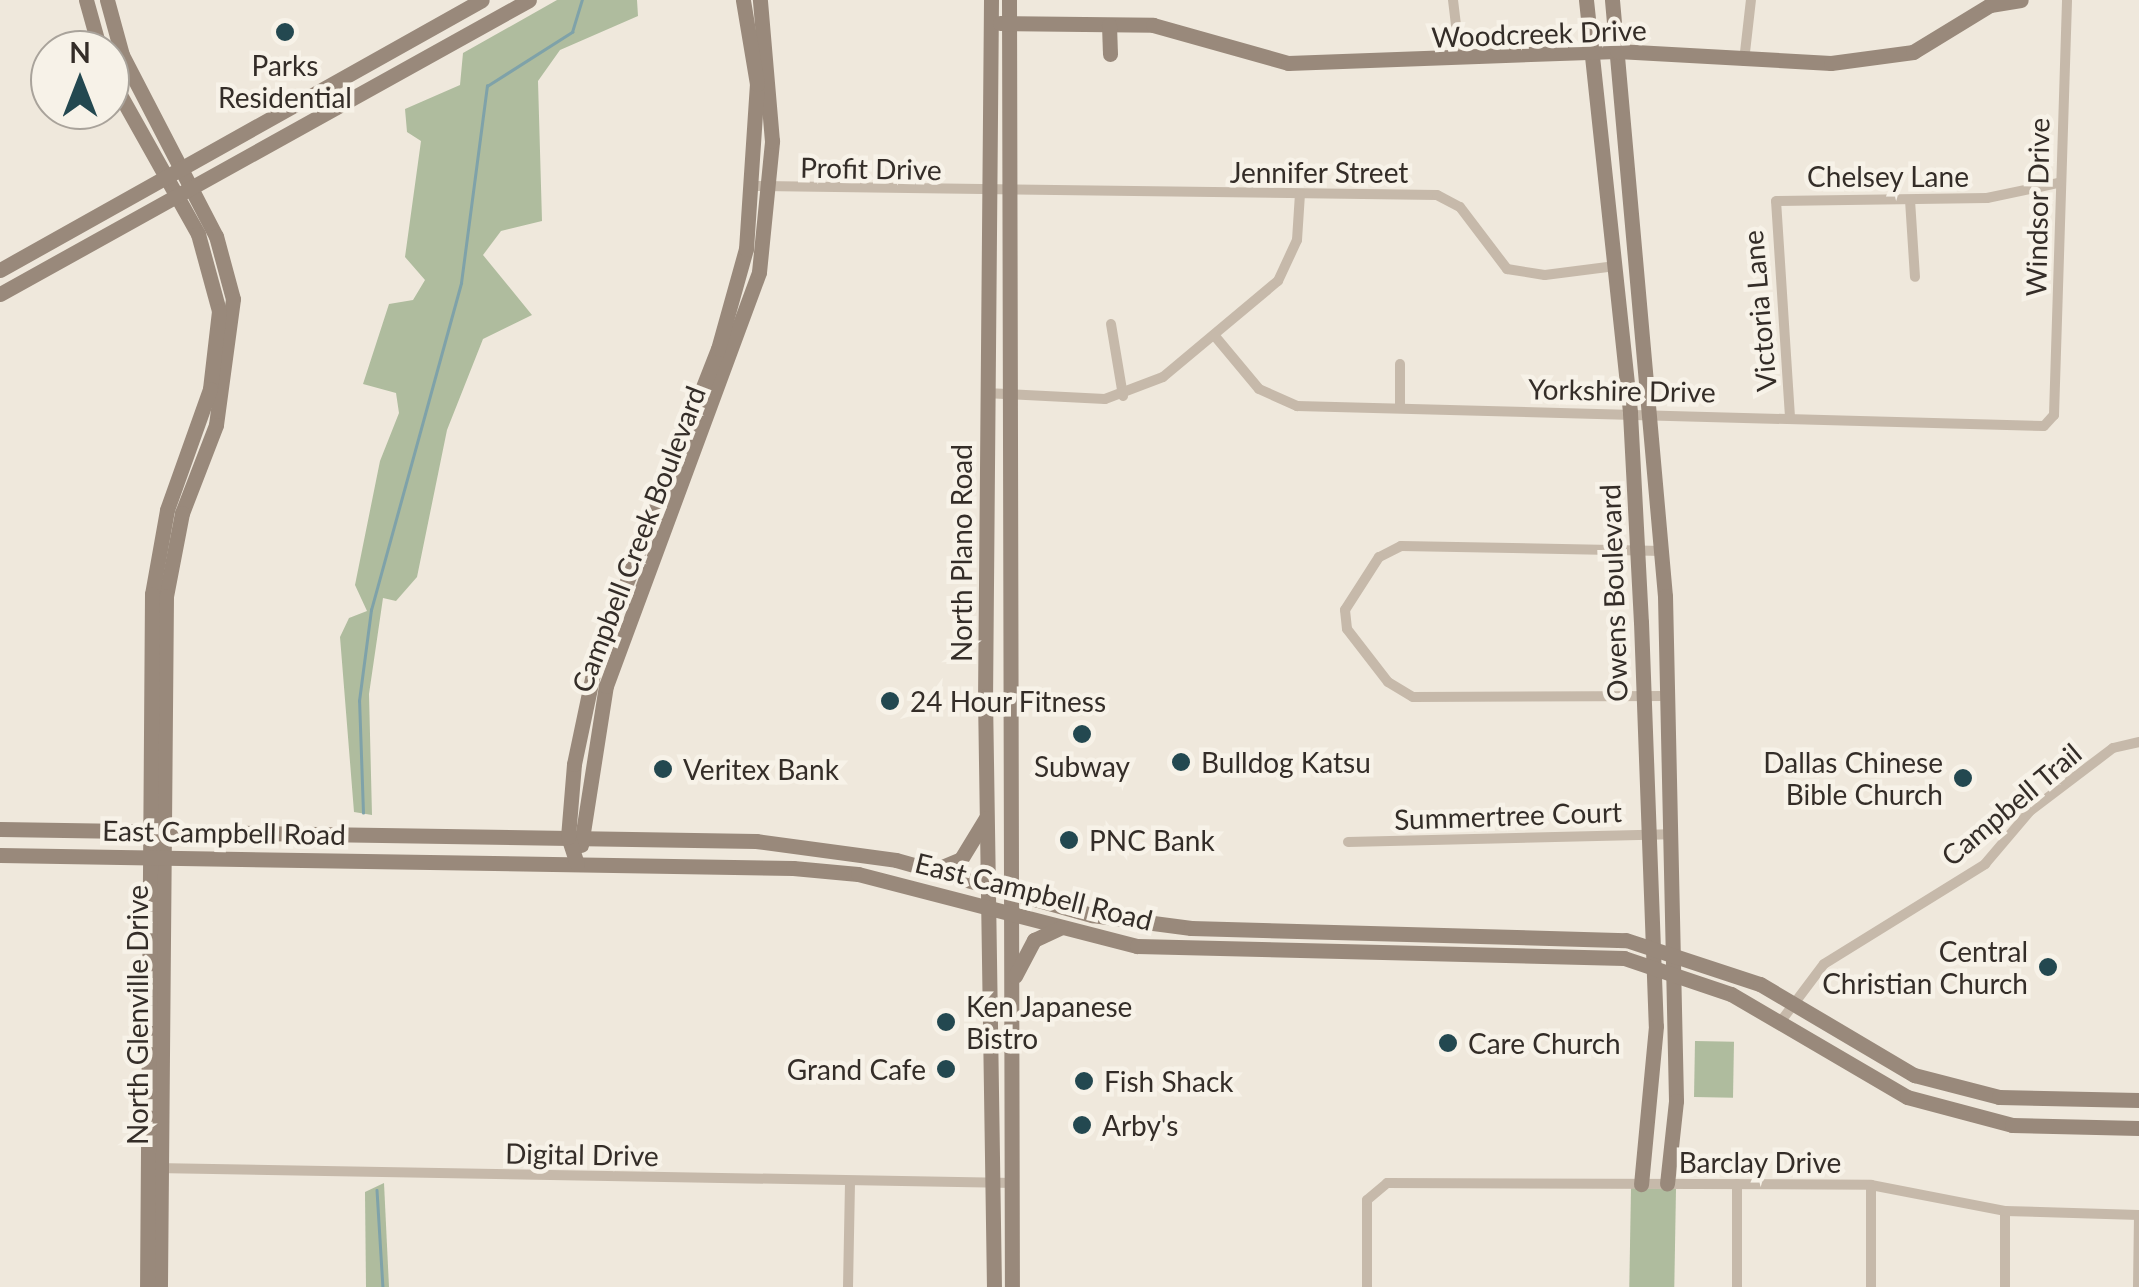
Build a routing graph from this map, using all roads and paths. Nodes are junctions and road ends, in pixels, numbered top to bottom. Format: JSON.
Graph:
{"nodes":[{"id":1,"x":86,"y":0,"type":"edge"},
{"id":2,"x":108,"y":0,"type":"edge"},
{"id":3,"x":482,"y":0,"type":"edge"},
{"id":4,"x":529,"y":0,"type":"edge"},
{"id":5,"x":743,"y":0,"type":"edge"},
{"id":6,"x":760,"y":0,"type":"edge"},
{"id":7,"x":991,"y":0,"type":"edge"},
{"id":8,"x":1009,"y":0,"type":"edge"},
{"id":9,"x":1453,"y":0,"type":"edge"},
{"id":10,"x":1586,"y":0,"type":"edge"},
{"id":11,"x":1612,"y":0,"type":"edge"},
{"id":12,"x":1751,"y":0,"type":"edge"},
{"id":13,"x":2021,"y":0,"type":"edge"},
{"id":14,"x":2067,"y":0,"type":"edge"},
{"id":15,"x":1009,"y":22,"type":"junction"},
{"id":16,"x":991,"y":25,"type":"junction"},
{"id":17,"x":1109,"y":25,"type":"junction"},
{"id":18,"x":94,"y":30,"type":"edge"},
{"id":19,"x":760,"y":36,"type":"junction"},
{"id":20,"x":1591,"y":51,"type":"junction"},
{"id":21,"x":1617,"y":51,"type":"junction"},
{"id":22,"x":1110,"y":54,"type":"dead end"},
{"id":23,"x":1460,"y":62,"type":"junction"},
{"id":24,"x":1744,"y":62,"type":"junction"},
{"id":25,"x":130,"y":114,"type":"edge"},
{"id":26,"x":180,"y":169,"type":"junction"},
{"id":27,"x":165,"y":178,"type":"junction"},
{"id":28,"x":2058,"y":184,"type":"junction"},
{"id":29,"x":762,"y":186,"type":"junction"},
{"id":30,"x":182,"y":190,"type":"junction"},
{"id":31,"x":987,"y":191,"type":"junction"},
{"id":32,"x":1008,"y":193,"type":"junction"},
{"id":33,"x":1300,"y":194,"type":"junction"},
{"id":34,"x":1910,"y":200,"type":"junction"},
{"id":35,"x":1776,"y":201,"type":"joint"},
{"id":36,"x":31,"y":253,"type":"junction"},
{"id":37,"x":1615,"y":266,"type":"junction"},
{"id":38,"x":0,"y":270,"type":"edge"},
{"id":39,"x":41,"y":272,"type":"junction"},
{"id":40,"x":1915,"y":276,"type":"dead end"},
{"id":41,"x":0,"y":294,"type":"edge"},
{"id":42,"x":1110,"y":324,"type":"dead end"},
{"id":43,"x":1214,"y":335,"type":"junction"},
{"id":44,"x":1400,"y":364,"type":"dead end"},
{"id":45,"x":986,"y":393,"type":"junction"},
{"id":46,"x":1123,"y":396,"type":"junction"},
{"id":47,"x":1006,"y":398,"type":"junction"},
{"id":48,"x":1400,"y":408,"type":"junction"},
{"id":49,"x":1630,"y":413,"type":"junction"},
{"id":50,"x":1655,"y":414,"type":"junction"},
{"id":51,"x":2054,"y":415,"type":"joint"},
{"id":52,"x":1790,"y":417,"type":"junction"},
{"id":53,"x":665,"y":511,"type":"junction"},
{"id":54,"x":1638,"y":550,"type":"junction"},
{"id":55,"x":1663,"y":550,"type":"junction"},
{"id":56,"x":594,"y":670,"type":"junction"},
{"id":57,"x":610,"y":677,"type":"junction"},
{"id":58,"x":986,"y":696,"type":"junction"},
{"id":59,"x":1643,"y":696,"type":"junction"},
{"id":60,"x":1667,"y":696,"type":"junction"},
{"id":61,"x":1006,"y":702,"type":"junction"},
{"id":62,"x":2139,"y":742,"type":"edge"},
{"id":63,"x":988,"y":815,"type":"junction"},
{"id":64,"x":0,"y":829,"type":"edge"},
{"id":65,"x":145,"y":830,"type":"junction"},
{"id":66,"x":164,"y":831,"type":"junction"},
{"id":67,"x":1645,"y":834,"type":"junction"},
{"id":68,"x":1670,"y":834,"type":"junction"},
{"id":69,"x":575,"y":837,"type":"junction"},
{"id":70,"x":1348,"y":842,"type":"dead end"},
{"id":71,"x":163,"y":853,"type":"junction"},
{"id":72,"x":145,"y":854,"type":"junction"},
{"id":73,"x":0,"y":855,"type":"edge"},
{"id":74,"x":577,"y":864,"type":"junction"},
{"id":75,"x":935,"y":870,"type":"junction"},
{"id":76,"x":989,"y":885,"type":"junction"},
{"id":77,"x":1009,"y":890,"type":"junction"},
{"id":78,"x":989,"y":909,"type":"junction"},
{"id":79,"x":1010,"y":914,"type":"junction"},
{"id":80,"x":1060,"y":928,"type":"junction"},
{"id":81,"x":1242,"y":928,"type":"junction"},
{"id":82,"x":1383,"y":930,"type":"junction"},
{"id":83,"x":1649,"y":944,"type":"junction"},
{"id":84,"x":1671,"y":948,"type":"junction"},
{"id":85,"x":1241,"y":952,"type":"junction"},
{"id":86,"x":1383,"y":954,"type":"junction"},
{"id":87,"x":1653,"y":964,"type":"junction"},
{"id":88,"x":1672,"y":972,"type":"junction"},
{"id":89,"x":1010,"y":994,"type":"junction"},
{"id":90,"x":163,"y":1002,"type":"junction"},
{"id":91,"x":1789,"y":1002,"type":"junction"},
{"id":92,"x":146,"y":1009,"type":"junction"},
{"id":93,"x":1781,"y":1021,"type":"junction"},
{"id":94,"x":2139,"y":1100,"type":"edge"},
{"id":95,"x":2039,"y":1101,"type":"junction"},
{"id":96,"x":2036,"y":1127,"type":"junction"},
{"id":97,"x":2139,"y":1128,"type":"edge"},
{"id":98,"x":155,"y":1168,"type":"junction"},
{"id":99,"x":850,"y":1182,"type":"junction"},
{"id":100,"x":993,"y":1184,"type":"junction"},
{"id":101,"x":1014,"y":1184,"type":"junction"},
{"id":102,"x":1641,"y":1184,"type":"junction"},
{"id":103,"x":1667,"y":1184,"type":"junction"},
{"id":104,"x":1737,"y":1184,"type":"junction"},
{"id":105,"x":1871,"y":1185,"type":"junction"},
{"id":106,"x":2005,"y":1212,"type":"junction"},
{"id":107,"x":2139,"y":1215,"type":"edge"},
{"id":108,"x":147,"y":1287,"type":"edge"},
{"id":109,"x":160,"y":1287,"type":"edge"},
{"id":110,"x":848,"y":1287,"type":"edge"},
{"id":111,"x":994,"y":1287,"type":"edge"},
{"id":112,"x":1012,"y":1287,"type":"edge"},
{"id":113,"x":1367,"y":1287,"type":"edge"},
{"id":114,"x":1737,"y":1287,"type":"edge"},
{"id":115,"x":1871,"y":1287,"type":"edge"},
{"id":116,"x":2005,"y":1287,"type":"edge"},
{"id":117,"x":2138,"y":1287,"type":"edge"}],
"edges":[{"from":1,"to":18,"type":"main road"},
{"from":2,"to":26,"type":"main road","name":"North Glenville Drive"},
{"from":3,"to":26,"type":"main road"},
{"from":4,"to":30,"type":"main road"},
{"from":5,"to":19,"type":"main road","name":"Campbell Creek Boulevard"},
{"from":6,"to":19,"type":"main road","name":"Campbell Creek Boulevard"},
{"from":7,"to":16,"type":"main road","name":"North Plano Road"},
{"from":8,"to":15,"type":"main road","name":"North Plano Road"},
{"from":9,"to":23,"type":"street"},
{"from":10,"to":20,"type":"main road","name":"Owens Boulevard"},
{"from":11,"to":21,"type":"main road","name":"Owens Boulevard"},
{"from":12,"to":24,"type":"street"},
{"from":13,"to":24,"type":"main road","name":"Woodcreek Drive"},
{"from":14,"to":28,"type":"street","name":"Windsor Drive"},
{"from":15,"to":16,"type":"main road","name":"Woodcreek Drive"},
{"from":15,"to":17,"type":"main road","name":"Woodcreek Drive"},
{"from":15,"to":32,"type":"main road","name":"North Plano Road"},
{"from":16,"to":31,"type":"main road","name":"North Plano Road"},
{"from":17,"to":22,"type":"main road"},
{"from":17,"to":23,"type":"main road","name":"Woodcreek Drive"},
{"from":19,"to":29,"type":"main road","name":"Campbell Creek Boulevard"},
{"from":20,"to":21,"type":"main road","name":"Woodcreek Drive"},
{"from":20,"to":23,"type":"main road","name":"Woodcreek Drive"},
{"from":20,"to":37,"type":"main road","name":"Owens Boulevard"},
{"from":21,"to":24,"type":"main road","name":"Woodcreek Drive"},
{"from":21,"to":50,"type":"main road","name":"Owens Boulevard"},
{"from":25,"to":27,"type":"main road","name":"North Glenville Drive"},
{"from":26,"to":27,"type":"main road"},
{"from":26,"to":30,"type":"main road","name":"North Glenville Drive"},
{"from":27,"to":30,"type":"main road","name":"North Glenville Drive"},
{"from":27,"to":36,"type":"main road"},
{"from":28,"to":34,"type":"street","name":"Chelsey Lane"},
{"from":28,"to":51,"type":"street","name":"Windsor Drive"},
{"from":29,"to":31,"type":"street","name":"Profit Drive"},
{"from":29,"to":53,"type":"main road","name":"Campbell Creek Boulevard"},
{"from":30,"to":39,"type":"main road"},
{"from":30,"to":65,"type":"main road","name":"North Glenville Drive"},
{"from":30,"to":66,"type":"main road","name":"North Glenville Drive"},
{"from":31,"to":32,"type":"street","name":"Jennifer Street"},
{"from":31,"to":45,"type":"main road","name":"North Plano Road"},
{"from":32,"to":33,"type":"street","name":"Jennifer Street"},
{"from":32,"to":47,"type":"main road","name":"North Plano Road"},
{"from":33,"to":37,"type":"street","name":"Jennifer Street"},
{"from":33,"to":43,"type":"street"},
{"from":34,"to":35,"type":"street","name":"Chelsey Lane"},
{"from":34,"to":40,"type":"street"},
{"from":35,"to":52,"type":"street","name":"Victoria Lane"},
{"from":36,"to":38,"type":"main road"},
{"from":36,"to":39,"type":"main road"},
{"from":37,"to":49,"type":"main road","name":"Owens Boulevard"},
{"from":39,"to":41,"type":"main road"},
{"from":42,"to":46,"type":"street"},
{"from":43,"to":46,"type":"street"},
{"from":43,"to":48,"type":"street","name":"Yorkshire Drive"},
{"from":44,"to":48,"type":"street"},
{"from":45,"to":47,"type":"street"},
{"from":45,"to":58,"type":"main road","name":"North Plano Road"},
{"from":46,"to":47,"type":"street"},
{"from":47,"to":61,"type":"main road","name":"North Plano Road"},
{"from":48,"to":49,"type":"street","name":"Yorkshire Drive"},
{"from":49,"to":50,"type":"street","name":"Yorkshire Drive"},
{"from":49,"to":54,"type":"main road","name":"Owens Boulevard"},
{"from":50,"to":52,"type":"street","name":"Yorkshire Drive"},
{"from":50,"to":55,"type":"main road","name":"Owens Boulevard"},
{"from":51,"to":52,"type":"street","name":"Yorkshire Drive"},
{"from":53,"to":56,"type":"main road","name":"Campbell Creek Boulevard"},
{"from":53,"to":57,"type":"main road","name":"Campbell Creek Boulevard"},
{"from":54,"to":55,"type":"street"},
{"from":54,"to":59,"type":"main road","name":"Owens Boulevard"},
{"from":54,"to":59,"type":"street"},
{"from":55,"to":60,"type":"main road","name":"Owens Boulevard"},
{"from":56,"to":57,"type":"main road"},
{"from":56,"to":69,"type":"main road","name":"Campbell Creek Boulevard"},
{"from":57,"to":69,"type":"main road","name":"Campbell Creek Boulevard"},
{"from":58,"to":61,"type":"main road"},
{"from":58,"to":63,"type":"main road","name":"North Plano Road"},
{"from":59,"to":60,"type":"street"},
{"from":59,"to":67,"type":"main road","name":"Owens Boulevard"},
{"from":60,"to":68,"type":"main road","name":"Owens Boulevard"},
{"from":61,"to":77,"type":"main road","name":"North Plano Road"},
{"from":62,"to":91,"type":"street","name":"Campbell Trail"},
{"from":63,"to":75,"type":"main road"},
{"from":63,"to":76,"type":"main road","name":"North Plano Road"},
{"from":64,"to":65,"type":"main road","name":"East Campbell Road"},
{"from":65,"to":66,"type":"main road","name":"East Campbell Road"},
{"from":65,"to":72,"type":"main road","name":"North Glenville Drive"},
{"from":66,"to":69,"type":"main road","name":"East Campbell Road"},
{"from":66,"to":71,"type":"main road","name":"North Glenville Drive"},
{"from":67,"to":68,"type":"street","name":"Summertree Court"},
{"from":67,"to":70,"type":"street","name":"Summertree Court"},
{"from":67,"to":83,"type":"main road","name":"Owens Boulevard"},
{"from":68,"to":84,"type":"main road","name":"Owens Boulevard"},
{"from":69,"to":74,"type":"main road","name":"Campbell Creek Boulevard"},
{"from":69,"to":75,"type":"main road","name":"East Campbell Road"},
{"from":71,"to":72,"type":"main road","name":"East Campbell Road"},
{"from":71,"to":74,"type":"main road","name":"East Campbell Road"},
{"from":71,"to":90,"type":"main road","name":"North Glenville Drive"},
{"from":72,"to":73,"type":"main road","name":"East Campbell Road"},
{"from":72,"to":92,"type":"main road","name":"North Glenville Drive"},
{"from":74,"to":78,"type":"main road","name":"East Campbell Road"},
{"from":75,"to":76,"type":"main road","name":"East Campbell Road"},
{"from":76,"to":77,"type":"main road","name":"East Campbell Road"},
{"from":76,"to":78,"type":"main road","name":"North Plano Road"},
{"from":77,"to":79,"type":"main road","name":"North Plano Road"},
{"from":77,"to":81,"type":"main road","name":"East Campbell Road"},
{"from":78,"to":79,"type":"main road","name":"East Campbell Road"},
{"from":78,"to":100,"type":"main road","name":"North Plano Road"},
{"from":79,"to":80,"type":"main road","name":"East Campbell Road"},
{"from":79,"to":89,"type":"main road","name":"North Plano Road"},
{"from":80,"to":85,"type":"main road","name":"East Campbell Road"},
{"from":80,"to":89,"type":"main road"},
{"from":81,"to":82,"type":"main road","name":"East Campbell Road"},
{"from":81,"to":85,"type":"main road"},
{"from":82,"to":83,"type":"main road","name":"East Campbell Road"},
{"from":82,"to":86,"type":"main road"},
{"from":83,"to":84,"type":"main road","name":"East Campbell Road"},
{"from":83,"to":87,"type":"main road","name":"Owens Boulevard"},
{"from":84,"to":88,"type":"main road","name":"Owens Boulevard"},
{"from":84,"to":91,"type":"main road","name":"East Campbell Road"},
{"from":85,"to":86,"type":"main road","name":"East Campbell Road"},
{"from":86,"to":87,"type":"main road","name":"East Campbell Road"},
{"from":87,"to":88,"type":"main road","name":"East Campbell Road"},
{"from":87,"to":102,"type":"main road","name":"Owens Boulevard"},
{"from":88,"to":93,"type":"main road","name":"East Campbell Road"},
{"from":88,"to":103,"type":"main road","name":"Owens Boulevard"},
{"from":89,"to":101,"type":"main road","name":"North Plano Road"},
{"from":90,"to":92,"type":"main road"},
{"from":90,"to":98,"type":"main road","name":"North Glenville Drive"},
{"from":91,"to":93,"type":"street","name":"Campbell Trail"},
{"from":91,"to":95,"type":"main road","name":"East Campbell Road"},
{"from":92,"to":98,"type":"main road","name":"North Glenville Drive"},
{"from":93,"to":96,"type":"main road","name":"East Campbell Road"},
{"from":94,"to":95,"type":"main road","name":"East Campbell Road"},
{"from":95,"to":96,"type":"main road"},
{"from":96,"to":97,"type":"main road","name":"East Campbell Road"},
{"from":98,"to":99,"type":"street","name":"Digital Drive"},
{"from":98,"to":108,"type":"main road","name":"North Glenville Drive"},
{"from":98,"to":109,"type":"main road","name":"North Glenville Drive"},
{"from":99,"to":100,"type":"street","name":"Digital Drive"},
{"from":99,"to":110,"type":"street"},
{"from":100,"to":101,"type":"street","name":"Digital Drive"},
{"from":100,"to":111,"type":"main road","name":"North Plano Road"},
{"from":101,"to":112,"type":"main road","name":"North Plano Road"},
{"from":102,"to":103,"type":"street","name":"Barclay Drive"},
{"from":102,"to":113,"type":"street","name":"Barclay Drive"},
{"from":103,"to":104,"type":"street","name":"Barclay Drive"},
{"from":104,"to":105,"type":"street","name":"Barclay Drive"},
{"from":104,"to":114,"type":"street"},
{"from":105,"to":106,"type":"street","name":"Barclay Drive"},
{"from":105,"to":115,"type":"street"},
{"from":106,"to":107,"type":"street","name":"Barclay Drive"},
{"from":106,"to":116,"type":"street"},
{"from":107,"to":117,"type":"street"}]}
